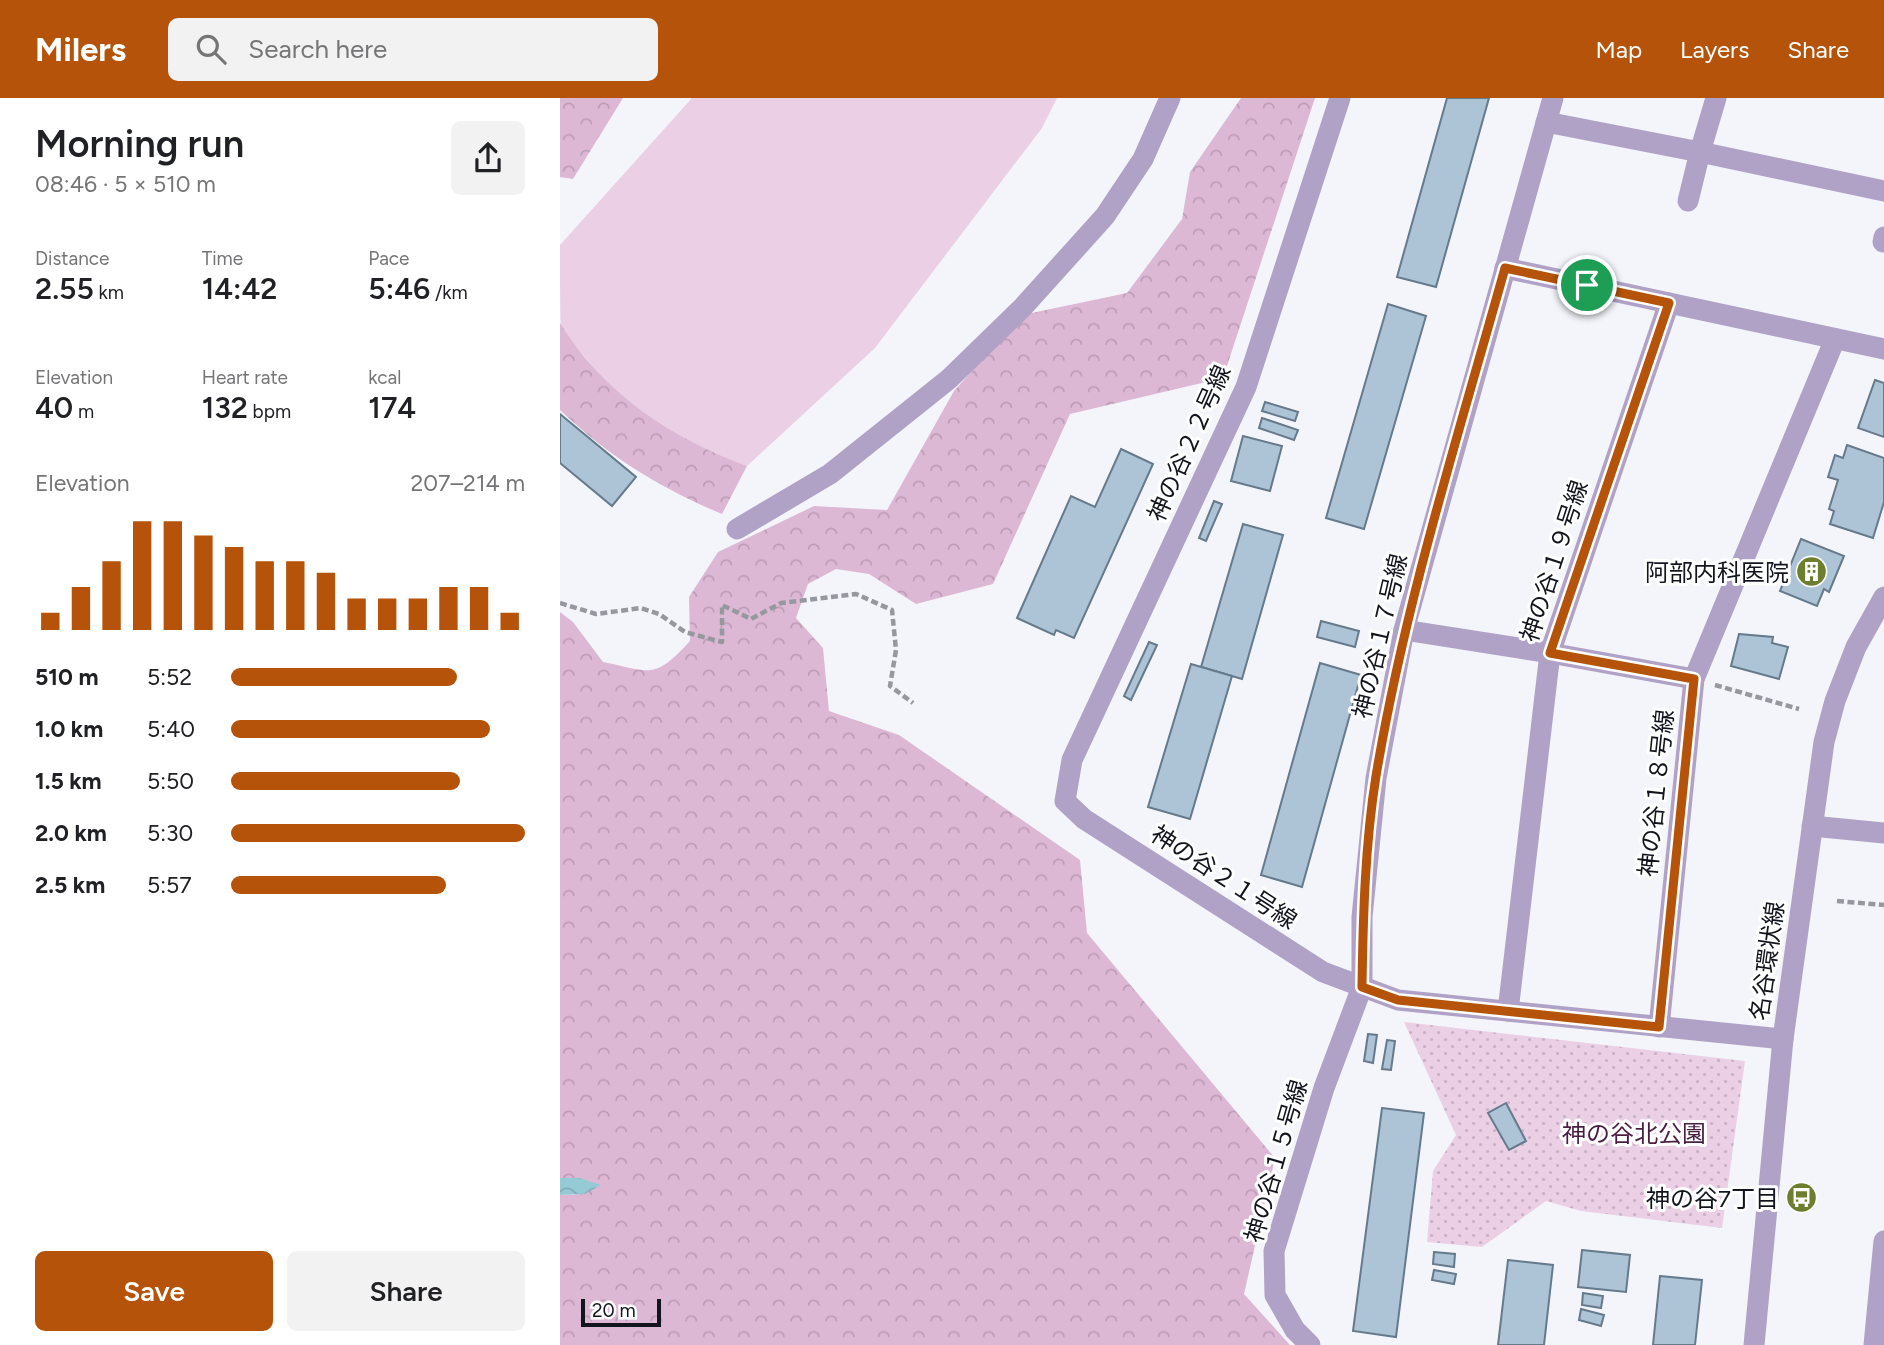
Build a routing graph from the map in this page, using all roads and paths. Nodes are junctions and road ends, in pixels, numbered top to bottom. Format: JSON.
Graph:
{"nodes":[{"id":1,"x":1170,"y":98,"type":"edge"},
{"id":2,"x":1340,"y":98,"type":"edge"},
{"id":3,"x":1553,"y":98,"type":"edge"},
{"id":4,"x":1716,"y":98,"type":"edge"},
{"id":5,"x":1546,"y":122,"type":"junction"},
{"id":6,"x":1700,"y":152,"type":"junction"},
{"id":7,"x":1884,"y":191,"type":"edge"},
{"id":8,"x":1688,"y":201,"type":"dead end"},
{"id":9,"x":1505,"y":268,"type":"junction"},
{"id":10,"x":1669,"y":303,"type":"junction"},
{"id":11,"x":1835,"y":339,"type":"junction"},
{"id":12,"x":1884,"y":349,"type":"edge"},
{"id":13,"x":737,"y":529,"type":"dead end"},
{"id":14,"x":1884,"y":597,"type":"edge"},
{"id":15,"x":560,"y":603,"type":"edge"},
{"id":16,"x":1404,"y":630,"type":"junction"},
{"id":17,"x":1550,"y":653,"type":"junction"},
{"id":18,"x":1694,"y":679,"type":"junction"},
{"id":19,"x":913,"y":703,"type":"dead end"},
{"id":20,"x":1799,"y":709,"type":"dead end"},
{"id":21,"x":1065,"y":800,"type":"joint"},
{"id":22,"x":1812,"y":826,"type":"junction"},
{"id":23,"x":1884,"y":832,"type":"edge"},
{"id":24,"x":1837,"y":901,"type":"dead end"},
{"id":25,"x":1884,"y":905,"type":"edge"},
{"id":26,"x":1362,"y":987,"type":"junction"},
{"id":27,"x":1508,"y":1011,"type":"junction"},
{"id":28,"x":1659,"y":1027,"type":"junction"},
{"id":29,"x":1783,"y":1039,"type":"junction"},
{"id":30,"x":1884,"y":1241,"type":"edge"},
{"id":31,"x":1310,"y":1345,"type":"edge"},
{"id":32,"x":1754,"y":1345,"type":"edge"},
{"id":33,"x":1874,"y":1345,"type":"edge"}],
"edges":[{"from":1,"to":13,"type":"street"},
{"from":2,"to":21,"type":"street","name":"神の谷２２号線"},
{"from":3,"to":5,"type":"street","name":"神の谷１７号線"},
{"from":4,"to":6,"type":"street"},
{"from":5,"to":6,"type":"street"},
{"from":5,"to":9,"type":"street","name":"神の谷１７号線"},
{"from":6,"to":7,"type":"street"},
{"from":6,"to":8,"type":"street"},
{"from":9,"to":10,"type":"street"},
{"from":9,"to":16,"type":"street","name":"神の谷１７号線"},
{"from":10,"to":11,"type":"street"},
{"from":10,"to":17,"type":"street","name":"神の谷１９号線"},
{"from":11,"to":12,"type":"street"},
{"from":11,"to":18,"type":"street","name":"神の谷１８号線"},
{"from":14,"to":22,"type":"street","name":"名谷環状線"},
{"from":15,"to":19,"type":"path"},
{"from":16,"to":17,"type":"street"},
{"from":16,"to":26,"type":"street","name":"神の谷１７号線"},
{"from":17,"to":18,"type":"street"},
{"from":17,"to":27,"type":"street","name":"神の谷１９号線"},
{"from":18,"to":20,"type":"path"},
{"from":18,"to":28,"type":"street","name":"神の谷１８号線"},
{"from":21,"to":26,"type":"street","name":"神の谷２１号線"},
{"from":22,"to":23,"type":"street"},
{"from":22,"to":29,"type":"street","name":"名谷環状線"},
{"from":24,"to":25,"type":"path"},
{"from":26,"to":27,"type":"street"},
{"from":26,"to":31,"type":"street","name":"神の谷１５号線"},
{"from":27,"to":28,"type":"street"},
{"from":28,"to":29,"type":"street"},
{"from":29,"to":32,"type":"street","name":"名谷環状線"},
{"from":30,"to":33,"type":"street"}]}
